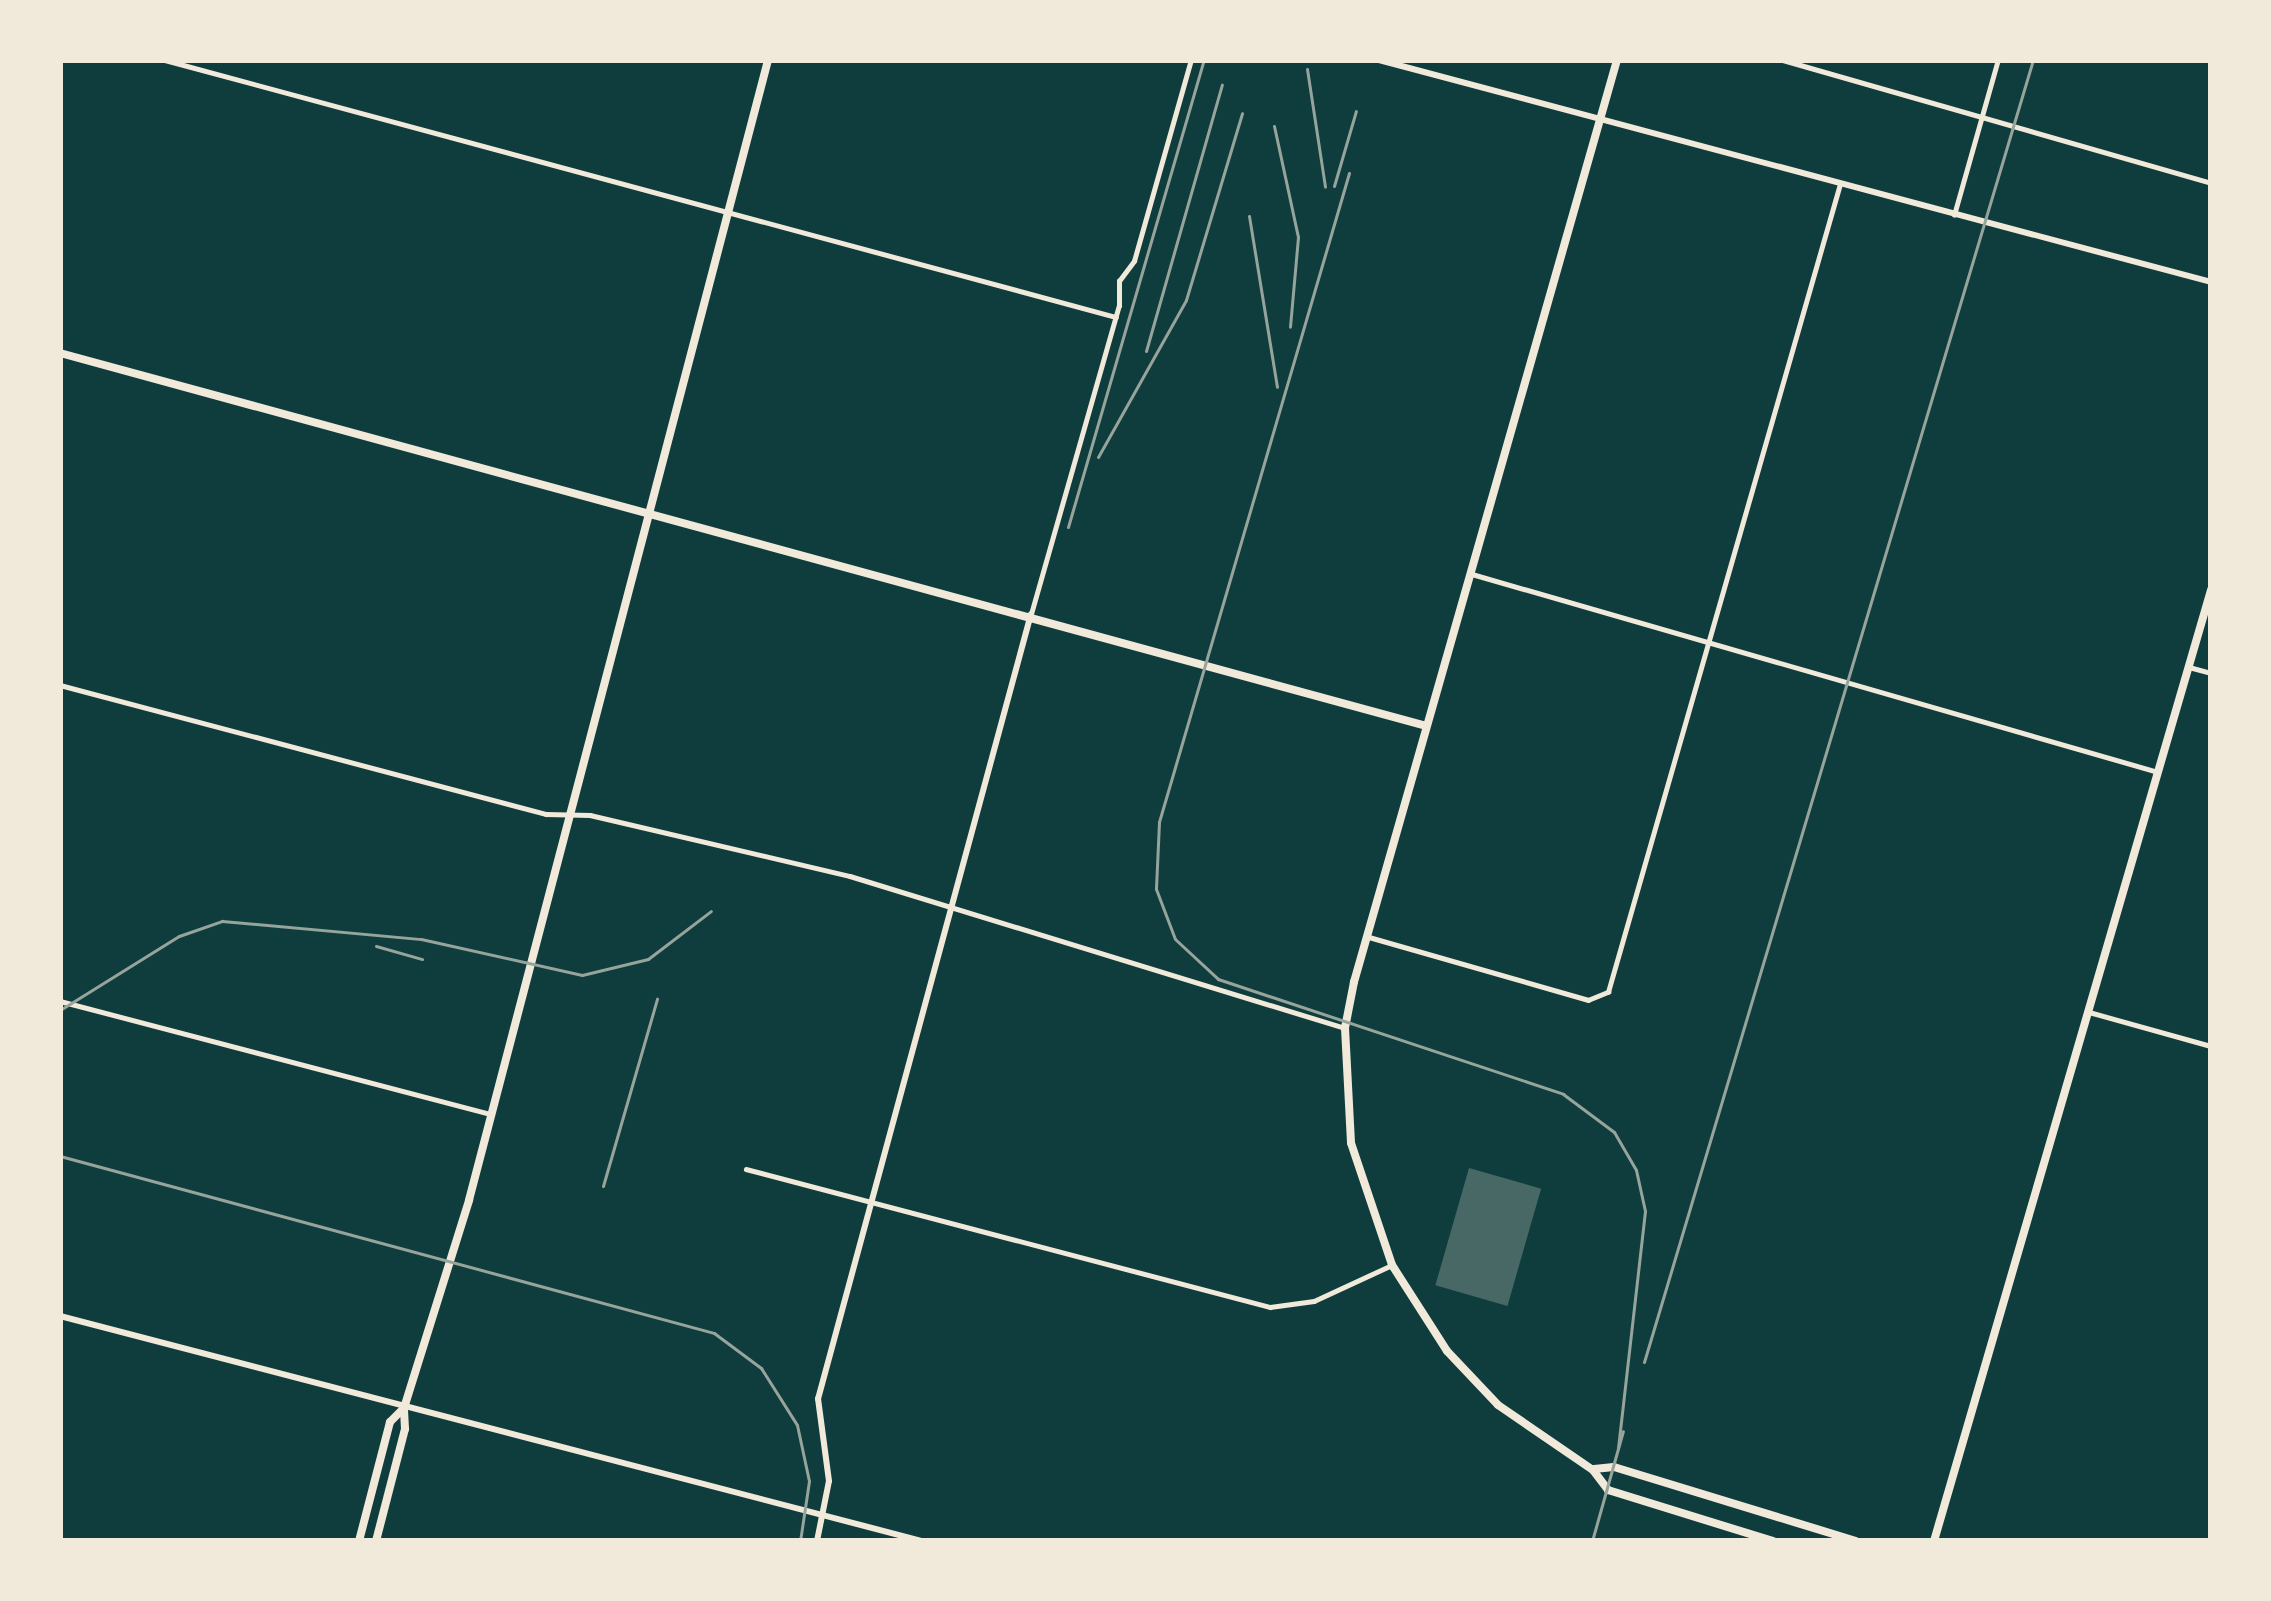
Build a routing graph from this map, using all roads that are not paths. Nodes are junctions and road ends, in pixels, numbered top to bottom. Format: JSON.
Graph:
{"nodes":[{"id":1,"x":165,"y":60,"type":"edge"},
{"id":2,"x":768,"y":60,"type":"edge"},
{"id":3,"x":1191,"y":60,"type":"edge"},
{"id":4,"x":1379,"y":60,"type":"edge"},
{"id":5,"x":1617,"y":60,"type":"edge"},
{"id":6,"x":1783,"y":60,"type":"edge"},
{"id":7,"x":1998,"y":60,"type":"edge"},
{"id":8,"x":1982,"y":117,"type":"junction"},
{"id":9,"x":1600,"y":120,"type":"junction"},
{"id":10,"x":2211,"y":183,"type":"edge"},
{"id":11,"x":1840,"y":184,"type":"junction"},
{"id":12,"x":728,"y":210,"type":"junction"},
{"id":13,"x":1954,"y":215,"type":"junction"},
{"id":14,"x":2211,"y":282,"type":"edge"},
{"id":15,"x":1116,"y":317,"type":"junction"},
{"id":16,"x":60,"y":352,"type":"edge"},
{"id":17,"x":650,"y":509,"type":"junction"},
{"id":18,"x":1470,"y":574,"type":"junction"},
{"id":19,"x":2211,"y":590,"type":"edge"},
{"id":20,"x":1031,"y":614,"type":"junction"},
{"id":21,"x":1709,"y":643,"type":"junction"},
{"id":22,"x":2189,"y":667,"type":"junction"},
{"id":23,"x":2211,"y":673,"type":"edge"},
{"id":24,"x":60,"y":685,"type":"edge"},
{"id":25,"x":1426,"y":726,"type":"junction"},
{"id":26,"x":2158,"y":772,"type":"junction"},
{"id":27,"x":569,"y":814,"type":"junction"},
{"id":28,"x":947,"y":902,"type":"junction"},
{"id":29,"x":1366,"y":936,"type":"junction"},
{"id":30,"x":60,"y":1001,"type":"edge"},
{"id":31,"x":2088,"y":1011,"type":"junction"},
{"id":32,"x":1345,"y":1028,"type":"junction"},
{"id":33,"x":2211,"y":1046,"type":"edge"},
{"id":34,"x":491,"y":1114,"type":"junction"},
{"id":35,"x":746,"y":1169,"type":"dead end"},
{"id":36,"x":869,"y":1203,"type":"junction"},
{"id":37,"x":1392,"y":1265,"type":"junction"},
{"id":38,"x":60,"y":1316,"type":"edge"},
{"id":39,"x":404,"y":1408,"type":"junction"},
{"id":40,"x":1593,"y":1470,"type":"junction"},
{"id":41,"x":824,"y":1516,"type":"junction"},
{"id":42,"x":358,"y":1541,"type":"edge"},
{"id":43,"x":376,"y":1541,"type":"edge"},
{"id":44,"x":817,"y":1541,"type":"edge"},
{"id":45,"x":922,"y":1541,"type":"edge"},
{"id":46,"x":1773,"y":1541,"type":"edge"},
{"id":47,"x":1856,"y":1541,"type":"edge"},
{"id":48,"x":1934,"y":1541,"type":"edge"}],
"edges":[{"from":1,"to":12,"type":"street"},
{"from":2,"to":12,"type":"main road"},
{"from":3,"to":15,"type":"street"},
{"from":4,"to":9,"type":"street"},
{"from":5,"to":9,"type":"main road"},
{"from":6,"to":8,"type":"street"},
{"from":7,"to":8,"type":"street"},
{"from":8,"to":10,"type":"street"},
{"from":8,"to":13,"type":"street"},
{"from":9,"to":11,"type":"street"},
{"from":9,"to":18,"type":"main road"},
{"from":11,"to":13,"type":"street"},
{"from":11,"to":21,"type":"street"},
{"from":12,"to":15,"type":"street"},
{"from":12,"to":17,"type":"main road"},
{"from":13,"to":14,"type":"street"},
{"from":15,"to":20,"type":"street"},
{"from":16,"to":17,"type":"main road"},
{"from":17,"to":20,"type":"main road"},
{"from":17,"to":27,"type":"main road"},
{"from":18,"to":21,"type":"street"},
{"from":18,"to":25,"type":"main road"},
{"from":19,"to":22,"type":"main road"},
{"from":20,"to":25,"type":"main road"},
{"from":20,"to":28,"type":"street"},
{"from":21,"to":26,"type":"street"},
{"from":21,"to":29,"type":"street"},
{"from":22,"to":23,"type":"street"},
{"from":22,"to":26,"type":"main road"},
{"from":24,"to":27,"type":"street"},
{"from":25,"to":29,"type":"main road"},
{"from":26,"to":31,"type":"main road"},
{"from":27,"to":28,"type":"street"},
{"from":27,"to":34,"type":"main road"},
{"from":28,"to":32,"type":"street"},
{"from":28,"to":36,"type":"street"},
{"from":29,"to":32,"type":"main road"},
{"from":30,"to":34,"type":"street"},
{"from":31,"to":33,"type":"street"},
{"from":31,"to":48,"type":"main road"},
{"from":32,"to":37,"type":"main road"},
{"from":34,"to":39,"type":"main road"},
{"from":35,"to":36,"type":"street"},
{"from":36,"to":37,"type":"street"},
{"from":36,"to":41,"type":"street"},
{"from":37,"to":40,"type":"main road"},
{"from":38,"to":39,"type":"street"},
{"from":39,"to":41,"type":"street"},
{"from":39,"to":42,"type":"main road"},
{"from":39,"to":43,"type":"main road"},
{"from":40,"to":46,"type":"main road"},
{"from":40,"to":47,"type":"main road"},
{"from":41,"to":44,"type":"street"},
{"from":41,"to":45,"type":"street"}]}
